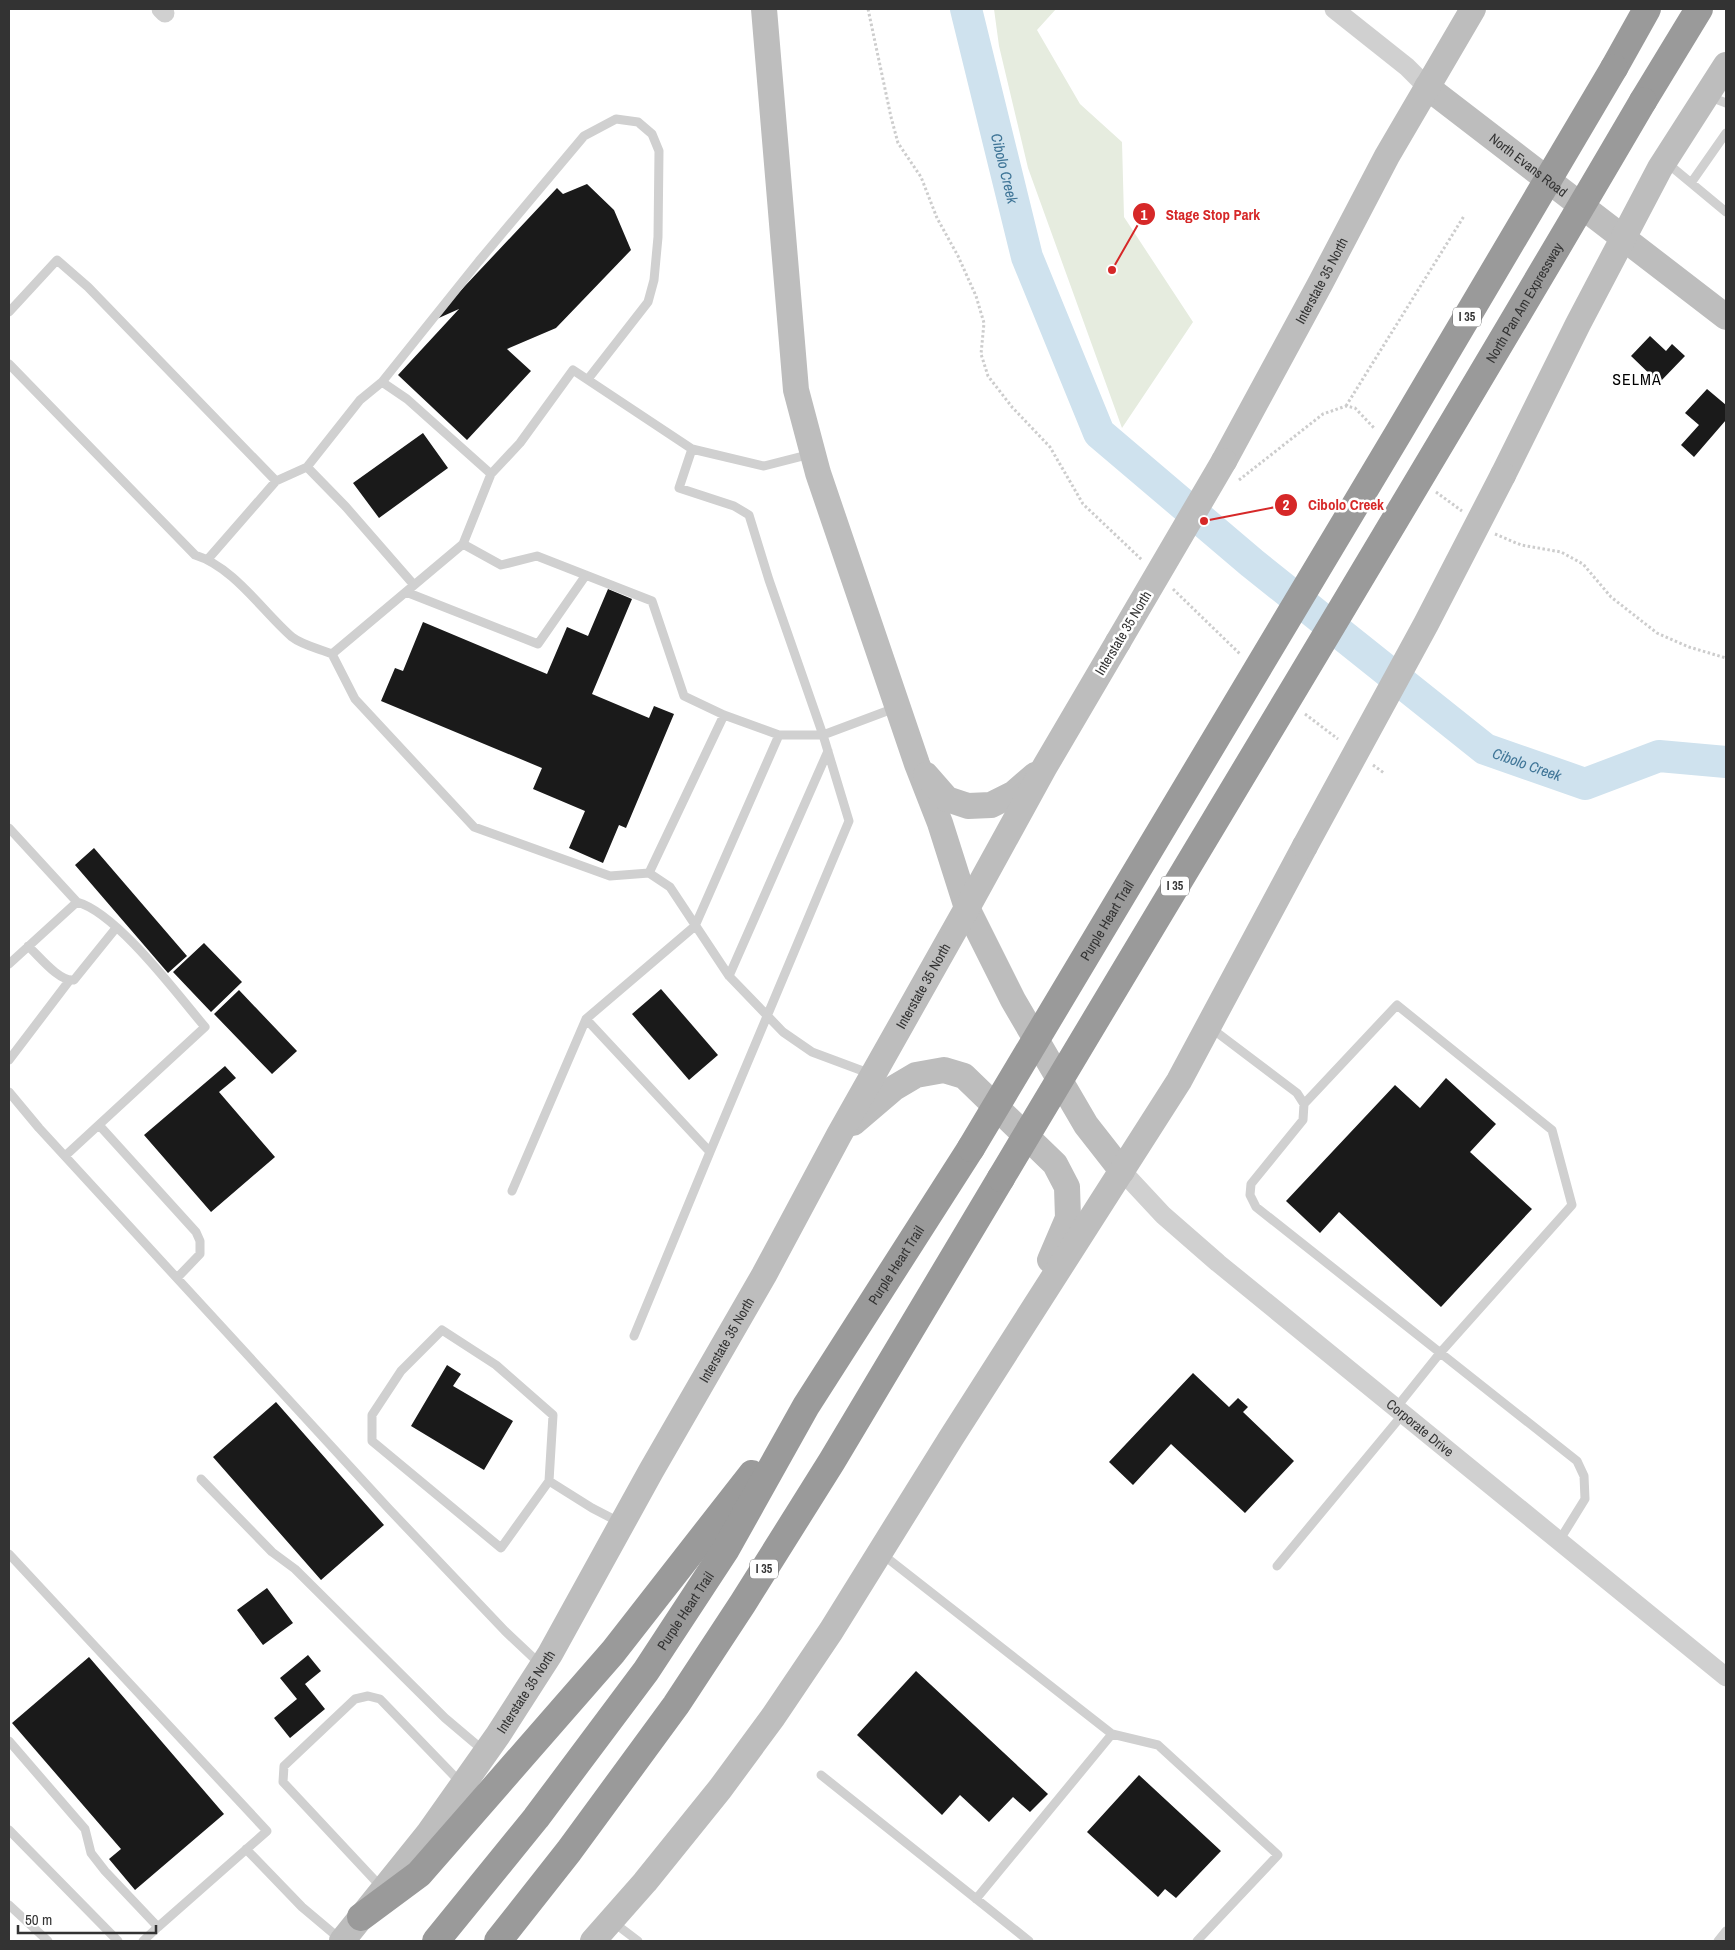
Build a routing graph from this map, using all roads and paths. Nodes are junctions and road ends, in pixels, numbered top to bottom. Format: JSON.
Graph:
{"nodes":[{"id":1,"x":764,"y":9,"type":"edge"},
{"id":2,"x":868,"y":9,"type":"edge"},
{"id":3,"x":1334,"y":9,"type":"edge"},
{"id":4,"x":1473,"y":9,"type":"edge"},
{"id":5,"x":1646,"y":9,"type":"edge"},
{"id":6,"x":1698,"y":9,"type":"edge"},
{"id":7,"x":1726,"y":65,"type":"edge"},
{"id":8,"x":1428,"y":87,"type":"junction"},
{"id":9,"x":1716,"y":99,"type":"edge"},
{"id":10,"x":1726,"y":133,"type":"edge"},
{"id":11,"x":1664,"y":161,"type":"junction"},
{"id":12,"x":1691,"y":183,"type":"junction"},
{"id":13,"x":1726,"y":212,"type":"edge"},
{"id":14,"x":1464,"y":216,"type":"dead end"},
{"id":15,"x":1622,"y":239,"type":"junction"},
{"id":16,"x":9,"y":312,"type":"edge"},
{"id":17,"x":1726,"y":317,"type":"edge"},
{"id":18,"x":9,"y":364,"type":"edge"},
{"id":19,"x":588,"y":379,"type":"junction"},
{"id":20,"x":382,"y":382,"type":"junction"},
{"id":21,"x":1346,"y":406,"type":"junction"},
{"id":22,"x":1381,"y":436,"type":"dead end"},
{"id":23,"x":692,"y":449,"type":"junction"},
{"id":24,"x":813,"y":454,"type":"junction"},
{"id":25,"x":307,"y":467,"type":"junction"},
{"id":26,"x":490,"y":474,"type":"junction"},
{"id":27,"x":276,"y":481,"type":"junction"},
{"id":28,"x":1234,"y":484,"type":"dead end"},
{"id":29,"x":1433,"y":490,"type":"dead end"},
{"id":30,"x":1463,"y":512,"type":"dead end"},
{"id":31,"x":1494,"y":534,"type":"dead end"},
{"id":32,"x":463,"y":544,"type":"junction"},
{"id":33,"x":208,"y":559,"type":"junction"},
{"id":34,"x":1144,"y":562,"type":"dead end"},
{"id":35,"x":586,"y":575,"type":"junction"},
{"id":36,"x":414,"y":585,"type":"junction"},
{"id":37,"x":406,"y":592,"type":"junction"},
{"id":38,"x":332,"y":654,"type":"junction"},
{"id":39,"x":1726,"y":658,"type":"edge"},
{"id":40,"x":898,"y":706,"type":"junction"},
{"id":41,"x":724,"y":715,"type":"junction"},
{"id":42,"x":823,"y":734,"type":"junction"},
{"id":43,"x":779,"y":735,"type":"junction"},
{"id":44,"x":828,"y":751,"type":"junction"},
{"id":45,"x":917,"y":764,"type":"junction"},
{"id":46,"x":1044,"y":768,"type":"junction"},
{"id":47,"x":9,"y":828,"type":"edge"},
{"id":48,"x":649,"y":873,"type":"junction"},
{"id":49,"x":77,"y":902,"type":"junction"},
{"id":50,"x":968,"y":908,"type":"junction"},
{"id":51,"x":695,"y":926,"type":"junction"},
{"id":52,"x":116,"y":928,"type":"junction"},
{"id":53,"x":28,"y":946,"type":"junction"},
{"id":54,"x":9,"y":964,"type":"edge"},
{"id":55,"x":729,"y":976,"type":"junction"},
{"id":56,"x":69,"y":981,"type":"junction"},
{"id":57,"x":767,"y":1016,"type":"junction"},
{"id":58,"x":586,"y":1019,"type":"junction"},
{"id":59,"x":1208,"y":1026,"type":"junction"},
{"id":60,"x":9,"y":1060,"type":"edge"},
{"id":61,"x":873,"y":1074,"type":"junction"},
{"id":62,"x":9,"y":1092,"type":"edge"},
{"id":63,"x":1304,"y":1104,"type":"junction"},
{"id":64,"x":99,"y":1125,"type":"junction"},
{"id":65,"x":839,"y":1135,"type":"junction"},
{"id":66,"x":710,"y":1152,"type":"junction"},
{"id":67,"x":65,"y":1156,"type":"junction"},
{"id":68,"x":1122,"y":1171,"type":"junction"},
{"id":69,"x":512,"y":1191,"type":"dead end"},
{"id":70,"x":177,"y":1278,"type":"junction"},
{"id":71,"x":1020,"y":1330,"type":"junction"},
{"id":72,"x":634,"y":1336,"type":"dead end"},
{"id":73,"x":1440,"y":1353,"type":"junction"},
{"id":74,"x":806,"y":1406,"type":"junction"},
{"id":75,"x":1400,"y":1411,"type":"junction"},
{"id":76,"x":201,"y":1479,"type":"dead end"},
{"id":77,"x":549,"y":1481,"type":"junction"},
{"id":78,"x":622,"y":1523,"type":"junction"},
{"id":79,"x":1559,"y":1541,"type":"junction"},
{"id":80,"x":880,"y":1553,"type":"junction"},
{"id":81,"x":9,"y":1554,"type":"edge"},
{"id":82,"x":1278,"y":1566,"type":"dead end"},
{"id":83,"x":542,"y":1666,"type":"junction"},
{"id":84,"x":1726,"y":1677,"type":"edge"},
{"id":85,"x":1112,"y":1734,"type":"junction"},
{"id":86,"x":9,"y":1741,"type":"edge"},
{"id":87,"x":486,"y":1752,"type":"junction"},
{"id":88,"x":821,"y":1775,"type":"dead end"},
{"id":89,"x":463,"y":1785,"type":"junction"},
{"id":90,"x":9,"y":1830,"type":"edge"},
{"id":91,"x":246,"y":1849,"type":"junction"},
{"id":92,"x":384,"y":1889,"type":"junction"},
{"id":93,"x":976,"y":1899,"type":"junction"},
{"id":94,"x":9,"y":1905,"type":"edge"},
{"id":95,"x":361,"y":1917,"type":"junction"},
{"id":96,"x":611,"y":1920,"type":"junction"},
{"id":97,"x":158,"y":1927,"type":"junction"},
{"id":98,"x":1726,"y":1931,"type":"edge"},
{"id":99,"x":48,"y":1941,"type":"edge"},
{"id":100,"x":118,"y":1941,"type":"edge"},
{"id":101,"x":143,"y":1941,"type":"edge"},
{"id":102,"x":342,"y":1941,"type":"edge"},
{"id":103,"x":436,"y":1941,"type":"edge"},
{"id":104,"x":498,"y":1941,"type":"edge"},
{"id":105,"x":593,"y":1941,"type":"edge"},
{"id":106,"x":638,"y":1941,"type":"edge"},
{"id":107,"x":1029,"y":1941,"type":"edge"},
{"id":108,"x":1197,"y":1941,"type":"edge"},
{"id":109,"x":1718,"y":1941,"type":"edge"}],
"edges":[{"from":1,"to":24,"type":"main road"},
{"from":2,"to":34,"type":"path"},
{"from":3,"to":8,"type":"street","name":"North Evans Road"},
{"from":4,"to":8,"type":"main road","name":"Interstate 35 North"},
{"from":5,"to":74,"type":"highway","name":"Purple Heart Trail","number":"I 35","bridge":true},
{"from":6,"to":104,"type":"highway","name":"North Pan Am Expressway","number":"I 35","bridge":true},
{"from":7,"to":9,"type":"main road"},
{"from":8,"to":15,"type":"main road","name":"North Evans Road"},
{"from":8,"to":46,"type":"main road","name":"Interstate 35 North","bridge":true},
{"from":9,"to":11,"type":"main road"},
{"from":10,"to":12,"type":"lane"},
{"from":11,"to":12,"type":"lane"},
{"from":11,"to":15,"type":"main road"},
{"from":12,"to":13,"type":"lane"},
{"from":14,"to":21,"type":"path"},
{"from":15,"to":17,"type":"main road","name":"North Evans Road"},
{"from":15,"to":59,"type":"main road","bridge":true},
{"from":16,"to":27,"type":"lane"},
{"from":18,"to":33,"type":"lane"},
{"from":19,"to":20,"type":"lane"},
{"from":19,"to":23,"type":"lane"},
{"from":19,"to":26,"type":"lane"},
{"from":20,"to":25,"type":"lane"},
{"from":20,"to":26,"type":"lane"},
{"from":21,"to":22,"type":"path"},
{"from":21,"to":28,"type":"path"},
{"from":23,"to":24,"type":"lane"},
{"from":23,"to":42,"type":"lane"},
{"from":24,"to":40,"type":"main road"},
{"from":25,"to":27,"type":"lane"},
{"from":25,"to":36,"type":"lane"},
{"from":26,"to":32,"type":"lane"},
{"from":27,"to":33,"type":"lane"},
{"from":29,"to":30,"type":"path"},
{"from":31,"to":39,"type":"path"},
{"from":32,"to":35,"type":"lane"},
{"from":32,"to":36,"type":"lane"},
{"from":33,"to":38,"type":"lane"},
{"from":35,"to":37,"type":"lane"},
{"from":35,"to":41,"type":"lane"},
{"from":36,"to":37,"type":"lane"},
{"from":37,"to":38,"type":"lane"},
{"from":38,"to":48,"type":"lane"},
{"from":40,"to":42,"type":"lane"},
{"from":40,"to":45,"type":"main road"},
{"from":41,"to":43,"type":"lane"},
{"from":41,"to":48,"type":"lane"},
{"from":42,"to":43,"type":"lane"},
{"from":42,"to":44,"type":"lane"},
{"from":43,"to":51,"type":"lane"},
{"from":44,"to":55,"type":"lane"},
{"from":44,"to":57,"type":"lane"},
{"from":45,"to":46,"type":"main road"},
{"from":45,"to":50,"type":"main road"},
{"from":46,"to":50,"type":"main road","name":"Interstate 35 North"},
{"from":47,"to":49,"type":"lane"},
{"from":48,"to":51,"type":"lane"},
{"from":49,"to":52,"type":"lane"},
{"from":49,"to":53,"type":"lane"},
{"from":50,"to":61,"type":"main road","name":"Interstate 35 North"},
{"from":50,"to":68,"type":"main road"},
{"from":51,"to":55,"type":"lane"},
{"from":51,"to":58,"type":"lane"},
{"from":52,"to":56,"type":"lane"},
{"from":52,"to":64,"type":"lane"},
{"from":53,"to":54,"type":"lane"},
{"from":53,"to":56,"type":"lane"},
{"from":55,"to":57,"type":"lane"},
{"from":56,"to":60,"type":"lane"},
{"from":57,"to":61,"type":"lane"},
{"from":57,"to":66,"type":"lane"},
{"from":58,"to":66,"type":"lane"},
{"from":58,"to":69,"type":"lane"},
{"from":59,"to":63,"type":"lane"},
{"from":59,"to":68,"type":"main road"},
{"from":61,"to":65,"type":"main road","name":"Interstate 35 North"},
{"from":62,"to":67,"type":"lane"},
{"from":63,"to":73,"type":"lane"},
{"from":63,"to":73,"type":"lane"},
{"from":64,"to":67,"type":"lane"},
{"from":64,"to":70,"type":"lane"},
{"from":65,"to":71,"type":"main road"},
{"from":65,"to":78,"type":"main road","name":"Interstate 35 North"},
{"from":66,"to":72,"type":"lane"},
{"from":67,"to":70,"type":"lane"},
{"from":68,"to":71,"type":"main road"},
{"from":68,"to":75,"type":"street","name":"Corporate Drive"},
{"from":70,"to":83,"type":"lane"},
{"from":71,"to":80,"type":"main road"},
{"from":73,"to":75,"type":"lane"},
{"from":73,"to":79,"type":"lane"},
{"from":74,"to":95,"type":"highway"},
{"from":74,"to":103,"type":"highway","name":"Purple Heart Trail","number":"I 35"},
{"from":75,"to":79,"type":"street","name":"Corporate Drive"},
{"from":75,"to":82,"type":"lane"},
{"from":76,"to":87,"type":"lane"},
{"from":77,"to":77,"type":"lane"},
{"from":77,"to":78,"type":"lane"},
{"from":78,"to":83,"type":"main road","name":"Interstate 35 North"},
{"from":79,"to":84,"type":"street","name":"Corporate Drive"},
{"from":80,"to":85,"type":"lane"},
{"from":80,"to":96,"type":"main road"},
{"from":81,"to":91,"type":"lane"},
{"from":83,"to":87,"type":"main road","name":"Interstate 35 North"},
{"from":85,"to":93,"type":"lane"},
{"from":85,"to":108,"type":"lane"},
{"from":86,"to":97,"type":"lane"},
{"from":87,"to":89,"type":"main road","name":"Interstate 35 North"},
{"from":88,"to":93,"type":"lane"},
{"from":89,"to":92,"type":"main road","name":"Interstate 35 North"},
{"from":89,"to":92,"type":"lane"},
{"from":90,"to":100,"type":"lane"},
{"from":91,"to":97,"type":"lane"},
{"from":91,"to":102,"type":"lane"},
{"from":92,"to":95,"type":"main road","name":"Interstate 35 North"},
{"from":93,"to":107,"type":"lane"},
{"from":94,"to":99,"type":"lane"},
{"from":95,"to":102,"type":"main road","name":"Interstate 35 North"},
{"from":96,"to":105,"type":"main road"},
{"from":96,"to":106,"type":"lane"},
{"from":97,"to":101,"type":"lane"},
{"from":98,"to":109,"type":"lane"}]}
